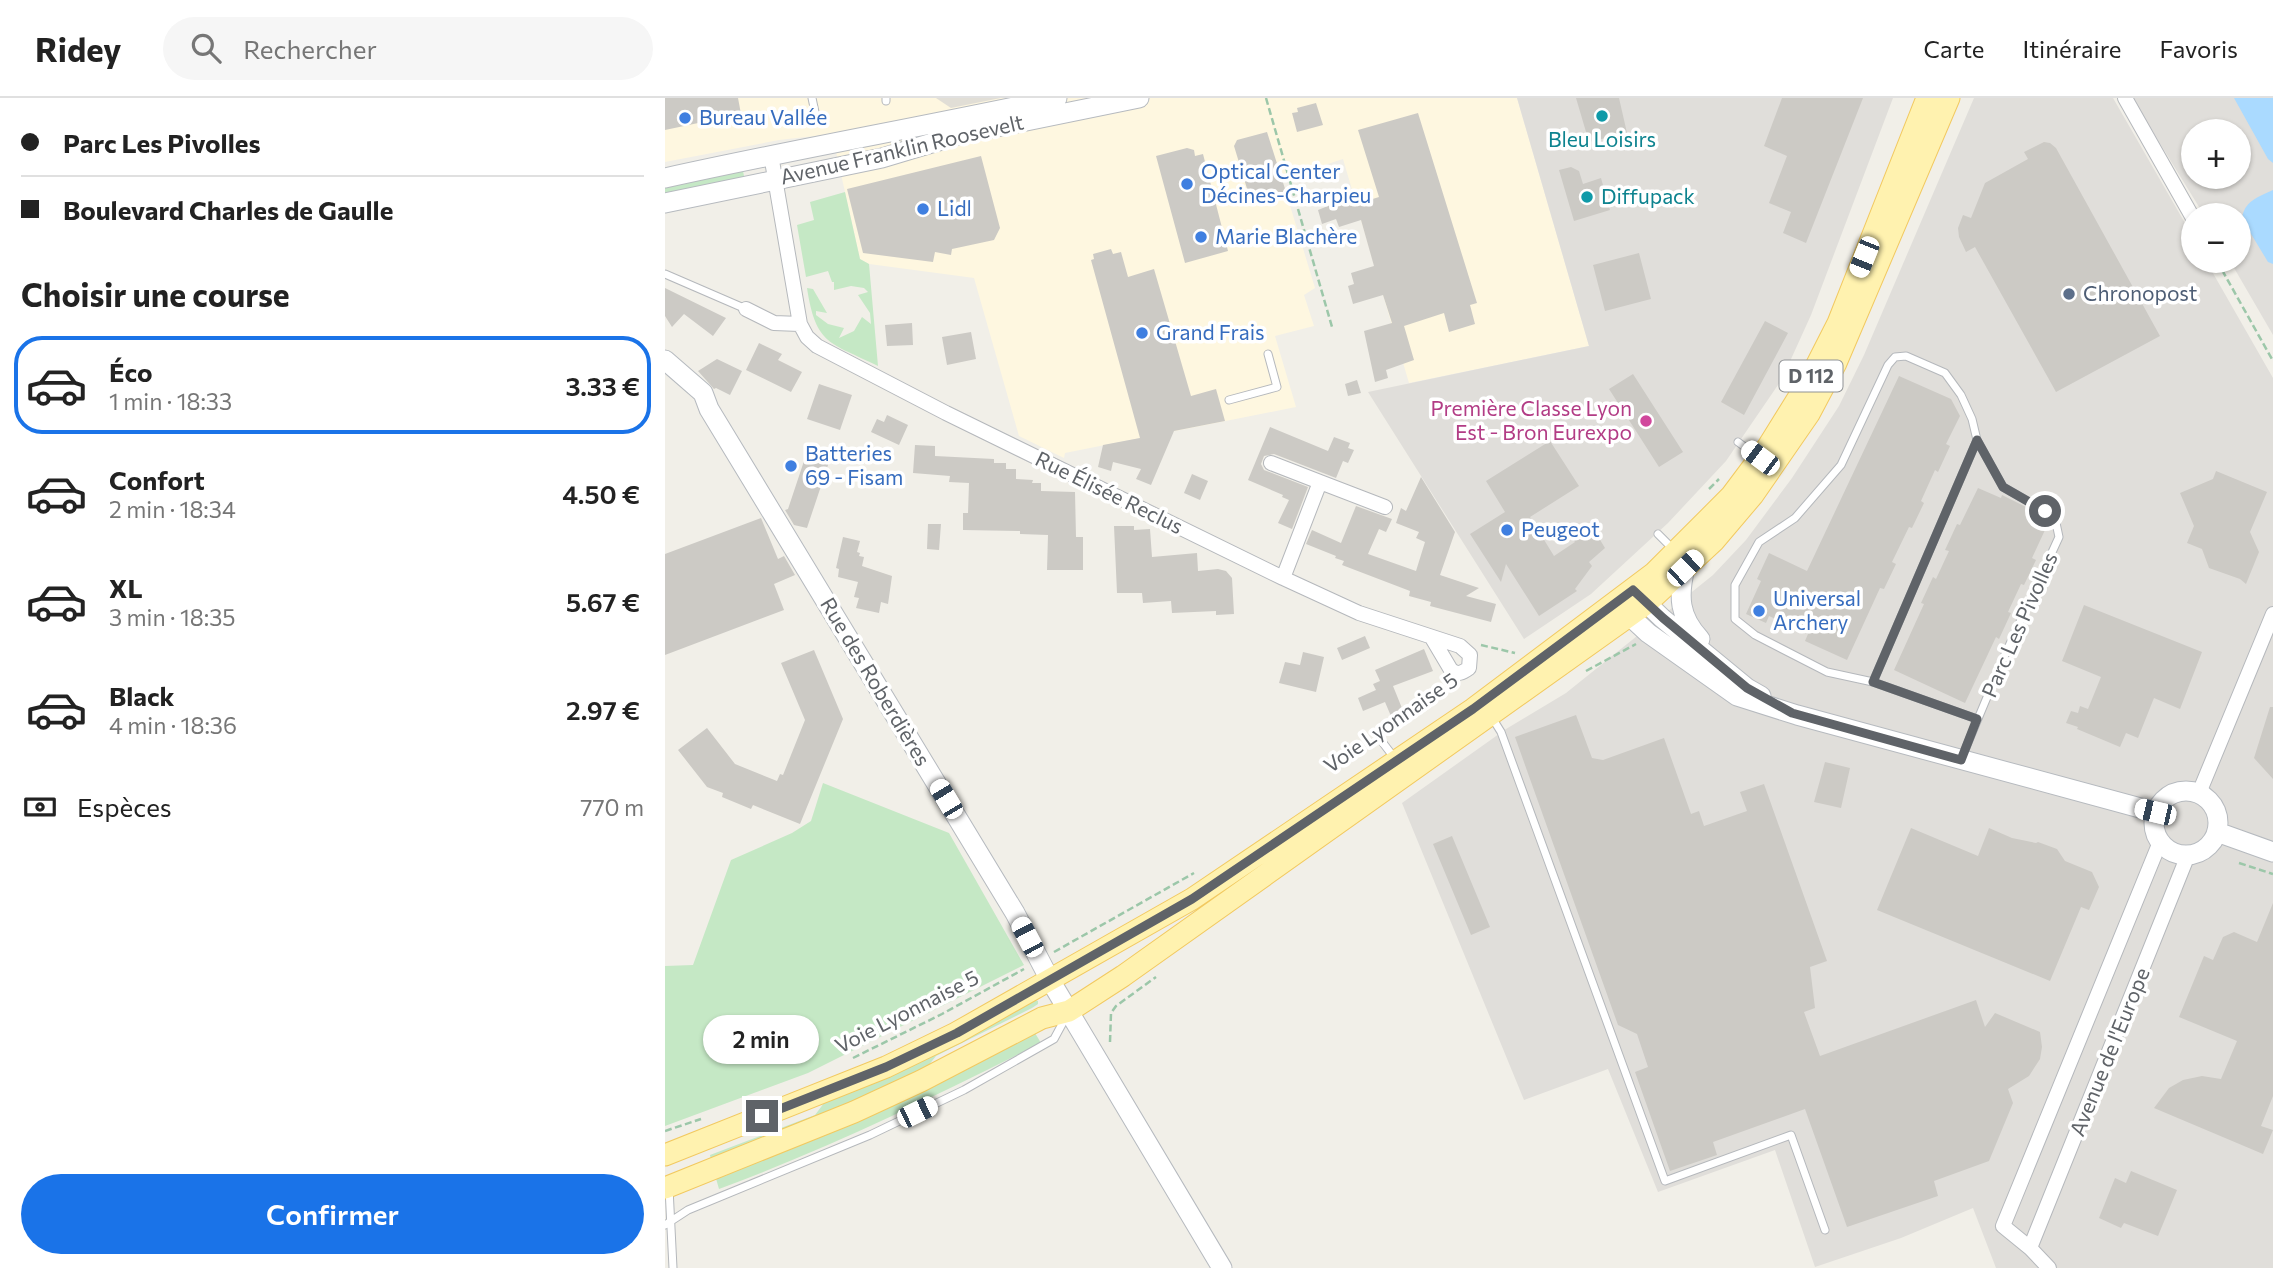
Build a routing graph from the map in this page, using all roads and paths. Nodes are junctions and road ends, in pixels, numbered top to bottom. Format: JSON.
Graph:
{"nodes":[{"id":1,"x":812,"y":98,"type":"edge"},
{"id":2,"x":1139,"y":98,"type":"edge"},
{"id":3,"x":1266,"y":98,"type":"edge"},
{"id":4,"x":1927,"y":98,"type":"edge"},
{"id":5,"x":1949,"y":98,"type":"edge"},
{"id":6,"x":2125,"y":98,"type":"edge"},
{"id":7,"x":1051,"y":99,"type":"edge"},
{"id":8,"x":815,"y":112,"type":"dead end"},
{"id":9,"x":1028,"y":120,"type":"junction"},
{"id":10,"x":771,"y":155,"type":"junction"},
{"id":11,"x":665,"y":178,"type":"edge"},
{"id":12,"x":774,"y":180,"type":"junction"},
{"id":13,"x":665,"y":203,"type":"edge"},
{"id":14,"x":2184,"y":203,"type":"edge"},
{"id":15,"x":2224,"y":273,"type":"edge"},
{"id":16,"x":665,"y":274,"type":"edge"},
{"id":17,"x":746,"y":309,"type":"joint"},
{"id":18,"x":800,"y":324,"type":"junction"},
{"id":19,"x":1332,"y":327,"type":"dead end"},
{"id":20,"x":1268,"y":354,"type":"dead end"},
{"id":21,"x":665,"y":360,"type":"edge"},
{"id":22,"x":2273,"y":362,"type":"edge"},
{"id":23,"x":665,"y":377,"type":"edge"},
{"id":24,"x":1229,"y":400,"type":"dead end"},
{"id":25,"x":709,"y":409,"type":"junction"},
{"id":26,"x":1977,"y":440,"type":"junction"},
{"id":27,"x":1738,"y":442,"type":"dead end"},
{"id":28,"x":1760,"y":458,"type":"junction"},
{"id":29,"x":1271,"y":463,"type":"dead end"},
{"id":30,"x":1726,"y":471,"type":"dead end"},
{"id":31,"x":1320,"y":482,"type":"junction"},
{"id":32,"x":1702,"y":496,"type":"dead end"},
{"id":33,"x":1385,"y":508,"type":"dead end"},
{"id":34,"x":1658,"y":534,"type":"dead end"},
{"id":35,"x":1680,"y":560,"type":"junction"},
{"id":36,"x":1283,"y":578,"type":"junction"},
{"id":37,"x":1640,"y":597,"type":"junction"},
{"id":38,"x":1622,"y":610,"type":"junction"},
{"id":39,"x":2273,"y":614,"type":"edge"},
{"id":40,"x":1432,"y":638,"type":"junction"},
{"id":41,"x":1460,"y":646,"type":"junction"},
{"id":42,"x":1506,"y":660,"type":"dead end"},
{"id":43,"x":1873,"y":682,"type":"junction"},
{"id":44,"x":1747,"y":688,"type":"junction"},
{"id":45,"x":1792,"y":713,"type":"junction"},
{"id":46,"x":1491,"y":715,"type":"junction"},
{"id":47,"x":1977,"y":719,"type":"junction"},
{"id":48,"x":1383,"y":743,"type":"dead end"},
{"id":49,"x":1396,"y":760,"type":"junction"},
{"id":50,"x":1961,"y":760,"type":"junction"},
{"id":51,"x":2199,"y":793,"type":"junction"},
{"id":52,"x":2155,"y":812,"type":"junction"},
{"id":53,"x":2217,"y":832,"type":"junction"},
{"id":54,"x":2160,"y":842,"type":"junction"},
{"id":55,"x":2273,"y":852,"type":"edge"},
{"id":56,"x":2188,"y":855,"type":"junction"},
{"id":57,"x":2239,"y":863,"type":"dead end"},
{"id":58,"x":1203,"y":868,"type":"dead end"},
{"id":59,"x":2273,"y":874,"type":"edge"},
{"id":60,"x":1039,"y":960,"type":"junction"},
{"id":61,"x":1050,"y":980,"type":"junction"},
{"id":62,"x":1069,"y":1011,"type":"junction"},
{"id":63,"x":850,"y":1059,"type":"dead end"},
{"id":64,"x":711,"y":1116,"type":"dead end"},
{"id":65,"x":665,"y":1131,"type":"edge"},
{"id":66,"x":665,"y":1155,"type":"edge"},
{"id":67,"x":666,"y":1184,"type":"edge"},
{"id":68,"x":668,"y":1223,"type":"edge"},
{"id":69,"x":1825,"y":1230,"type":"dead end"},
{"id":70,"x":2030,"y":1248,"type":"junction"},
{"id":71,"x":674,"y":1268,"type":"edge"},
{"id":72,"x":1222,"y":1268,"type":"edge"},
{"id":73,"x":2049,"y":1268,"type":"edge"}],
"edges":[{"from":1,"to":8,"type":"lane"},
{"from":2,"to":9,"type":"street","name":"Avenue Franklin Roosevelt"},
{"from":3,"to":19,"type":"path"},
{"from":4,"to":28,"type":"main road","number":"D 112"},
{"from":5,"to":35,"type":"main road","number":"D 112"},
{"from":6,"to":14,"type":"street"},
{"from":7,"to":9,"type":"street"},
{"from":7,"to":10,"type":"street","name":"Avenue Franklin Roosevelt"},
{"from":9,"to":12,"type":"street","name":"Avenue Franklin Roosevelt"},
{"from":10,"to":11,"type":"street","name":"Avenue Franklin Roosevelt"},
{"from":10,"to":12,"type":"street"},
{"from":12,"to":13,"type":"street","name":"Avenue Franklin Roosevelt"},
{"from":12,"to":18,"type":"street"},
{"from":15,"to":22,"type":"path"},
{"from":16,"to":17,"type":"lane"},
{"from":17,"to":18,"type":"street"},
{"from":18,"to":36,"type":"street","name":"Rue Élisée Reclus"},
{"from":20,"to":24,"type":"lane"},
{"from":21,"to":25,"type":"street","name":"Rue des Roberdières"},
{"from":23,"to":25,"type":"street"},
{"from":25,"to":60,"type":"street","name":"Rue des Roberdières"},
{"from":26,"to":43,"type":"lane"},
{"from":26,"to":43,"type":"lane","name":"Parc Les Pivolles"},
{"from":26,"to":47,"type":"lane","name":"Parc Les Pivolles"},
{"from":27,"to":28,"type":"lane"},
{"from":28,"to":35,"type":"main road","number":"D 112"},
{"from":29,"to":31,"type":"street"},
{"from":30,"to":32,"type":"path"},
{"from":31,"to":33,"type":"street"},
{"from":31,"to":36,"type":"street"},
{"from":34,"to":35,"type":"lane"},
{"from":35,"to":37,"type":"main road","number":"D 112"},
{"from":35,"to":44,"type":"street"},
{"from":36,"to":40,"type":"street","name":"Rue Élisée Reclus"},
{"from":37,"to":38,"type":"main road","number":"D 112"},
{"from":37,"to":44,"type":"street"},
{"from":38,"to":45,"type":"street"},
{"from":38,"to":46,"type":"main road","number":"D 112"},
{"from":38,"to":49,"type":"main road","number":"D 112"},
{"from":39,"to":51,"type":"street"},
{"from":40,"to":41,"type":"street","name":"Rue Élisée Reclus"},
{"from":40,"to":41,"type":"street"},
{"from":41,"to":42,"type":"path"},
{"from":43,"to":47,"type":"lane","name":"Parc Les Pivolles"},
{"from":44,"to":45,"type":"street"},
{"from":45,"to":50,"type":"street"},
{"from":46,"to":62,"type":"main road","number":"D 112"},
{"from":46,"to":69,"type":"lane"},
{"from":47,"to":50,"type":"lane","name":"Parc Les Pivolles"},
{"from":48,"to":49,"type":"lane"},
{"from":49,"to":61,"type":"main road","number":"D 112"},
{"from":50,"to":52,"type":"street"},
{"from":51,"to":52,"type":"street"},
{"from":51,"to":53,"type":"street"},
{"from":52,"to":54,"type":"street"},
{"from":53,"to":55,"type":"street"},
{"from":53,"to":56,"type":"street"},
{"from":54,"to":56,"type":"street"},
{"from":54,"to":70,"type":"street","name":"Avenue de l'Europe"},
{"from":56,"to":70,"type":"street","name":"Avenue de l'Europe"},
{"from":57,"to":59,"type":"path"},
{"from":58,"to":60,"type":"path","name":"Voie Lyonnaise 5"},
{"from":60,"to":61,"type":"street","name":"Rue des Roberdières"},
{"from":60,"to":63,"type":"path","name":"Voie Lyonnaise 5"},
{"from":61,"to":62,"type":"street","name":"Rue des Roberdières"},
{"from":61,"to":66,"type":"main road","number":"D 112"},
{"from":62,"to":67,"type":"main road","number":"D 112"},
{"from":62,"to":68,"type":"lane"},
{"from":62,"to":72,"type":"street","name":"Rue des Roberdières"},
{"from":64,"to":65,"type":"path"},
{"from":67,"to":68,"type":"lane"},
{"from":68,"to":71,"type":"lane"},
{"from":70,"to":73,"type":"street"}]}
